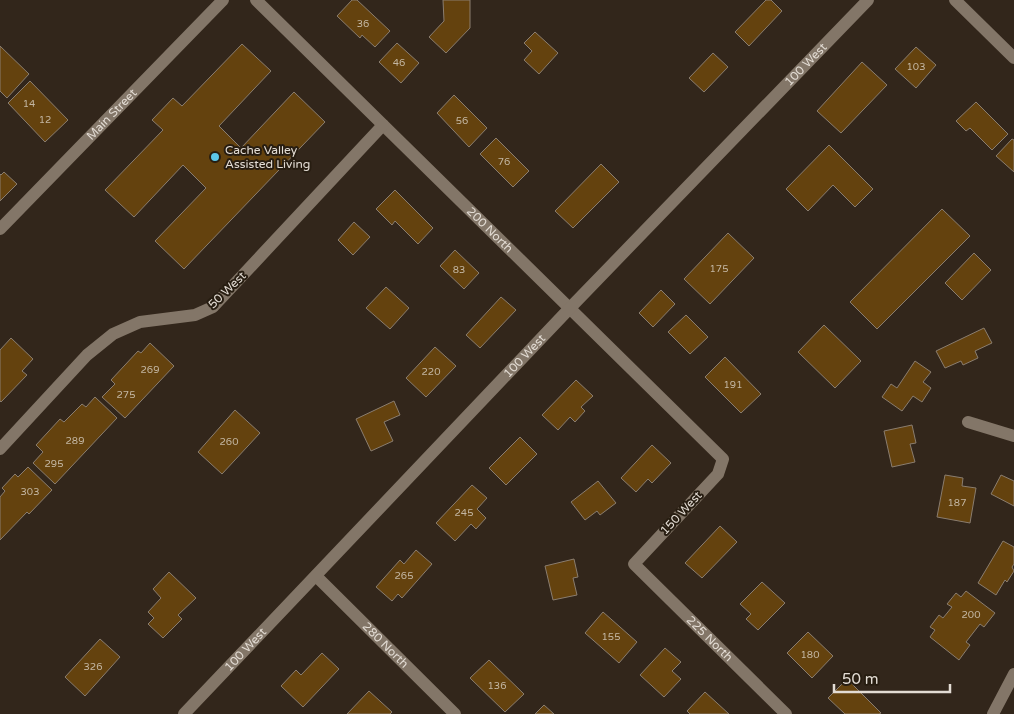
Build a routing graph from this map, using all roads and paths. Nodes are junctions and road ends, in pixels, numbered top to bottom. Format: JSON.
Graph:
{"nodes":[{"id":1,"x":223,"y":0,"type":"edge"},
{"id":2,"x":256,"y":0,"type":"edge"},
{"id":3,"x":868,"y":0,"type":"edge"},
{"id":4,"x":955,"y":0,"type":"edge"},
{"id":5,"x":1014,"y":58,"type":"edge"},
{"id":6,"x":383,"y":125,"type":"junction"},
{"id":7,"x":0,"y":229,"type":"edge"},
{"id":8,"x":569,"y":309,"type":"junction"},
{"id":9,"x":968,"y":422,"type":"dead end"},
{"id":10,"x":1014,"y":436,"type":"edge"},
{"id":11,"x":0,"y":448,"type":"edge"},
{"id":12,"x":723,"y":459,"type":"joint"},
{"id":13,"x":634,"y":564,"type":"joint"},
{"id":14,"x":316,"y":576,"type":"junction"},
{"id":15,"x":1014,"y":674,"type":"edge"},
{"id":16,"x":184,"y":714,"type":"edge"},
{"id":17,"x":455,"y":714,"type":"edge"},
{"id":18,"x":786,"y":714,"type":"edge"},
{"id":19,"x":993,"y":714,"type":"edge"}],
"edges":[{"from":1,"to":7,"type":"street","name":"Main Street"},
{"from":2,"to":6,"type":"street","name":"200 North"},
{"from":3,"to":8,"type":"street","name":"100 West"},
{"from":4,"to":5,"type":"street"},
{"from":6,"to":8,"type":"street","name":"200 North"},
{"from":6,"to":11,"type":"street","name":"50 West"},
{"from":8,"to":12,"type":"street","name":"200 North"},
{"from":8,"to":14,"type":"street","name":"100 West"},
{"from":9,"to":10,"type":"street"},
{"from":12,"to":13,"type":"street","name":"150 West"},
{"from":13,"to":18,"type":"street","name":"225 North"},
{"from":14,"to":16,"type":"street","name":"100 West"},
{"from":14,"to":17,"type":"street","name":"280 North"},
{"from":15,"to":19,"type":"street"}]}
